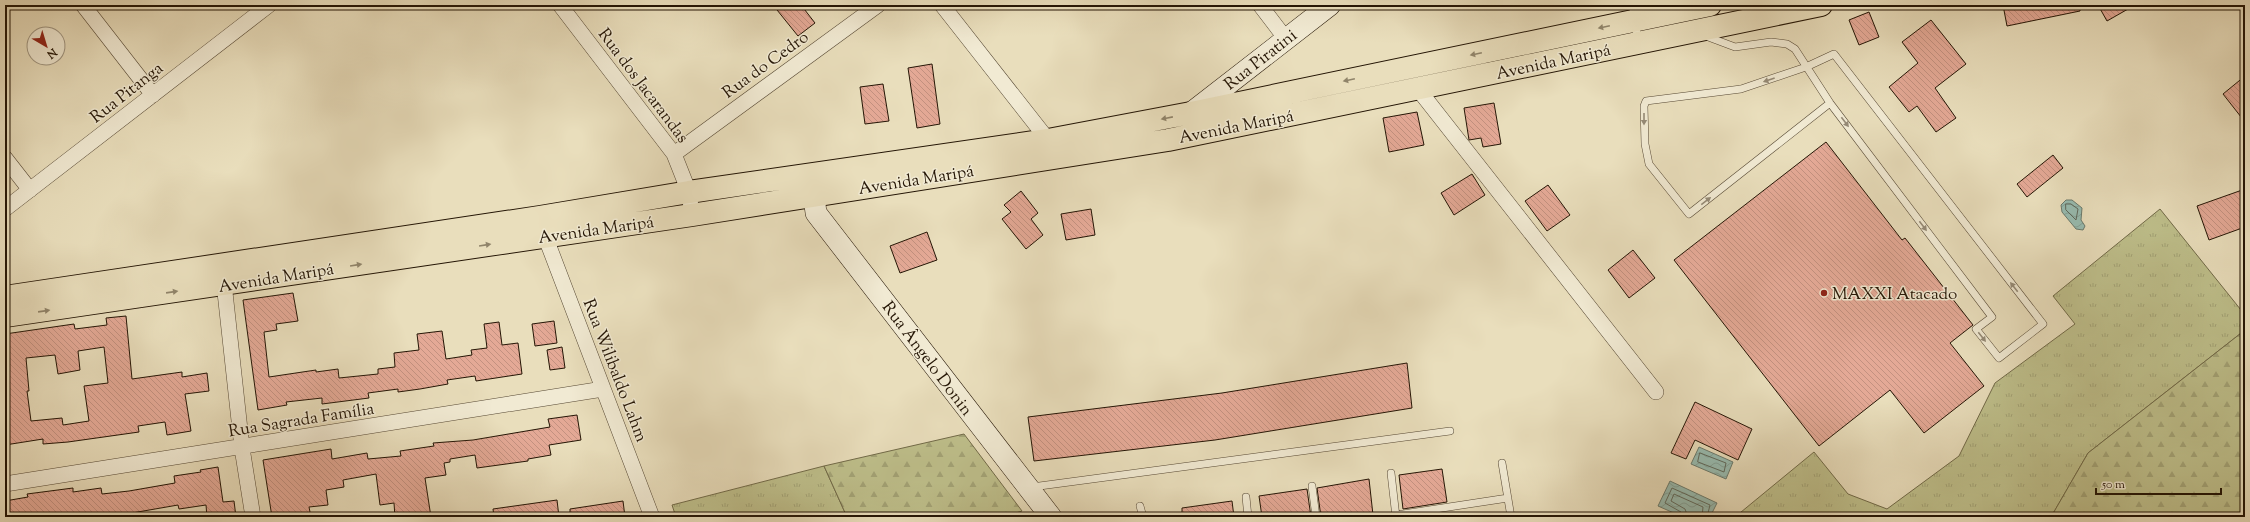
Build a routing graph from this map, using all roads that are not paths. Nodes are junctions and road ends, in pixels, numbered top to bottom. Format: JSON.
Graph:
{"nodes":[{"id":1,"x":83,"y":5,"type":"edge"},
{"id":2,"x":269,"y":5,"type":"edge"},
{"id":3,"x":560,"y":5,"type":"edge"},
{"id":4,"x":878,"y":5,"type":"edge"},
{"id":5,"x":942,"y":5,"type":"edge"},
{"id":6,"x":1260,"y":5,"type":"edge"},
{"id":7,"x":1330,"y":5,"type":"edge"},
{"id":8,"x":1710,"y":5,"type":"edge"},
{"id":9,"x":1821,"y":5,"type":"edge"},
{"id":10,"x":1776,"y":10,"type":"edge"},
{"id":11,"x":1634,"y":13,"type":"edge"},
{"id":12,"x":1693,"y":32,"type":"junction"},
{"id":13,"x":1286,"y":39,"type":"junction"},
{"id":14,"x":1637,"y":44,"type":"junction"},
{"id":15,"x":1806,"y":67,"type":"junction"},
{"id":16,"x":1418,"y":89,"type":"junction"},
{"id":17,"x":153,"y":95,"type":"junction"},
{"id":18,"x":1239,"y":103,"type":"junction"},
{"id":19,"x":1830,"y":103,"type":"junction"},
{"id":20,"x":1191,"y":113,"type":"junction"},
{"id":21,"x":1238,"y":126,"type":"junction"},
{"id":22,"x":1194,"y":135,"type":"junction"},
{"id":23,"x":1049,"y":149,"type":"junction"},
{"id":24,"x":674,"y":154,"type":"junction"},
{"id":25,"x":5,"y":158,"type":"edge"},
{"id":26,"x":812,"y":174,"type":"junction"},
{"id":27,"x":30,"y":190,"type":"junction"},
{"id":28,"x":689,"y":192,"type":"junction"},
{"id":29,"x":814,"y":196,"type":"junction"},
{"id":30,"x":5,"y":209,"type":"edge"},
{"id":31,"x":692,"y":215,"type":"junction"},
{"id":32,"x":542,"y":227,"type":"junction"},
{"id":33,"x":223,"y":275,"type":"junction"},
{"id":34,"x":5,"y":297,"type":"edge"},
{"id":35,"x":5,"y":316,"type":"edge"},
{"id":36,"x":603,"y":389,"type":"junction"},
{"id":37,"x":1656,"y":392,"type":"dead end"},
{"id":38,"x":1450,"y":432,"type":"dead end"},
{"id":39,"x":242,"y":448,"type":"junction"},
{"id":40,"x":1502,"y":463,"type":"dead end"},
{"id":41,"x":1391,"y":473,"type":"dead end"},
{"id":42,"x":5,"y":484,"type":"edge"},
{"id":43,"x":1312,"y":486,"type":"dead end"},
{"id":44,"x":1027,"y":488,"type":"junction"},
{"id":45,"x":1246,"y":497,"type":"dead end"},
{"id":46,"x":1508,"y":498,"type":"junction"},
{"id":47,"x":1140,"y":506,"type":"dead end"},
{"id":48,"x":1396,"y":516,"type":"edge"},
{"id":49,"x":253,"y":517,"type":"edge"},
{"id":50,"x":652,"y":517,"type":"edge"},
{"id":51,"x":1051,"y":517,"type":"edge"},
{"id":52,"x":1143,"y":517,"type":"edge"},
{"id":53,"x":1248,"y":517,"type":"edge"},
{"id":54,"x":1316,"y":517,"type":"edge"},
{"id":55,"x":1383,"y":517,"type":"edge"},
{"id":56,"x":1511,"y":517,"type":"edge"}],
"edges":[{"from":1,"to":17,"type":"street"},
{"from":2,"to":17,"type":"street","name":"Rua Pitanga"},
{"from":3,"to":24,"type":"street","name":"Rua dos Jacarandas"},
{"from":4,"to":24,"type":"street","name":"Rua do Cedro"},
{"from":5,"to":23,"type":"street"},
{"from":6,"to":13,"type":"street"},
{"from":7,"to":13,"type":"street","name":"Rua Piratini"},
{"from":8,"to":11,"type":"main road","name":"Avenida Maripá"},
{"from":9,"to":10,"type":"main road","name":"Avenida Maripá"},
{"from":10,"to":12,"type":"main road","name":"Avenida Maripá"},
{"from":11,"to":14,"type":"lane"},
{"from":11,"to":18,"type":"main road","name":"Avenida Maripá","one_way":true},
{"from":12,"to":14,"type":"main road","name":"Avenida Maripá"},
{"from":12,"to":15,"type":"lane"},
{"from":13,"to":20,"type":"street","name":"Rua Piratini"},
{"from":14,"to":16,"type":"main road","name":"Avenida Maripá"},
{"from":15,"to":19,"type":"lane"},
{"from":15,"to":19,"type":"lane","one_way":true},
{"from":19,"to":15,"type":"lane","one_way":true},
{"from":16,"to":21,"type":"main road","name":"Avenida Maripá"},
{"from":16,"to":37,"type":"street"},
{"from":17,"to":27,"type":"street","name":"Rua Pitanga"},
{"from":18,"to":20,"type":"main road","name":"Avenida Maripá"},
{"from":18,"to":21,"type":"main road"},
{"from":20,"to":22,"type":"street"},
{"from":20,"to":23,"type":"main road","name":"Avenida Maripá","one_way":true},
{"from":21,"to":22,"type":"main road","name":"Avenida Maripá"},
{"from":22,"to":23,"type":"main road","name":"Avenida Maripá"},
{"from":23,"to":26,"type":"main road","name":"Avenida Maripá"},
{"from":23,"to":29,"type":"main road","name":"Avenida Maripá"},
{"from":24,"to":28,"type":"street","name":"Rua dos Jacarandas"},
{"from":25,"to":27,"type":"street"},
{"from":26,"to":28,"type":"main road","name":"Avenida Maripá"},
{"from":26,"to":29,"type":"street"},
{"from":27,"to":30,"type":"street","name":"Rua Pitanga"},
{"from":28,"to":31,"type":"street","name":"Rua dos Jacarandas"},
{"from":28,"to":32,"type":"main road","name":"Avenida Maripá"},
{"from":29,"to":31,"type":"main road","name":"Avenida Maripá"},
{"from":29,"to":44,"type":"street","name":"Rua Ângelo Donin"},
{"from":31,"to":32,"type":"main road","name":"Avenida Maripá"},
{"from":32,"to":33,"type":"main road","name":"Avenida Maripá"},
{"from":32,"to":36,"type":"street","name":"Rua Wilibaldo Lahm"},
{"from":33,"to":34,"type":"main road","name":"Avenida Maripá"},
{"from":35,"to":33,"type":"main road","name":"Avenida Maripá","one_way":true},
{"from":33,"to":39,"type":"street"},
{"from":36,"to":39,"type":"street","name":"Rua Sagrada Família"},
{"from":36,"to":50,"type":"street","name":"Rua Wilibaldo Lahm"},
{"from":38,"to":44,"type":"lane"},
{"from":39,"to":42,"type":"street","name":"Rua Sagrada Família"},
{"from":39,"to":49,"type":"street"},
{"from":40,"to":46,"type":"lane"},
{"from":41,"to":48,"type":"lane"},
{"from":43,"to":54,"type":"lane"},
{"from":44,"to":51,"type":"street","name":"Rua Ângelo Donin"},
{"from":45,"to":53,"type":"lane"},
{"from":46,"to":48,"type":"lane"},
{"from":46,"to":56,"type":"lane"},
{"from":47,"to":52,"type":"lane"},
{"from":48,"to":55,"type":"lane"}]}
